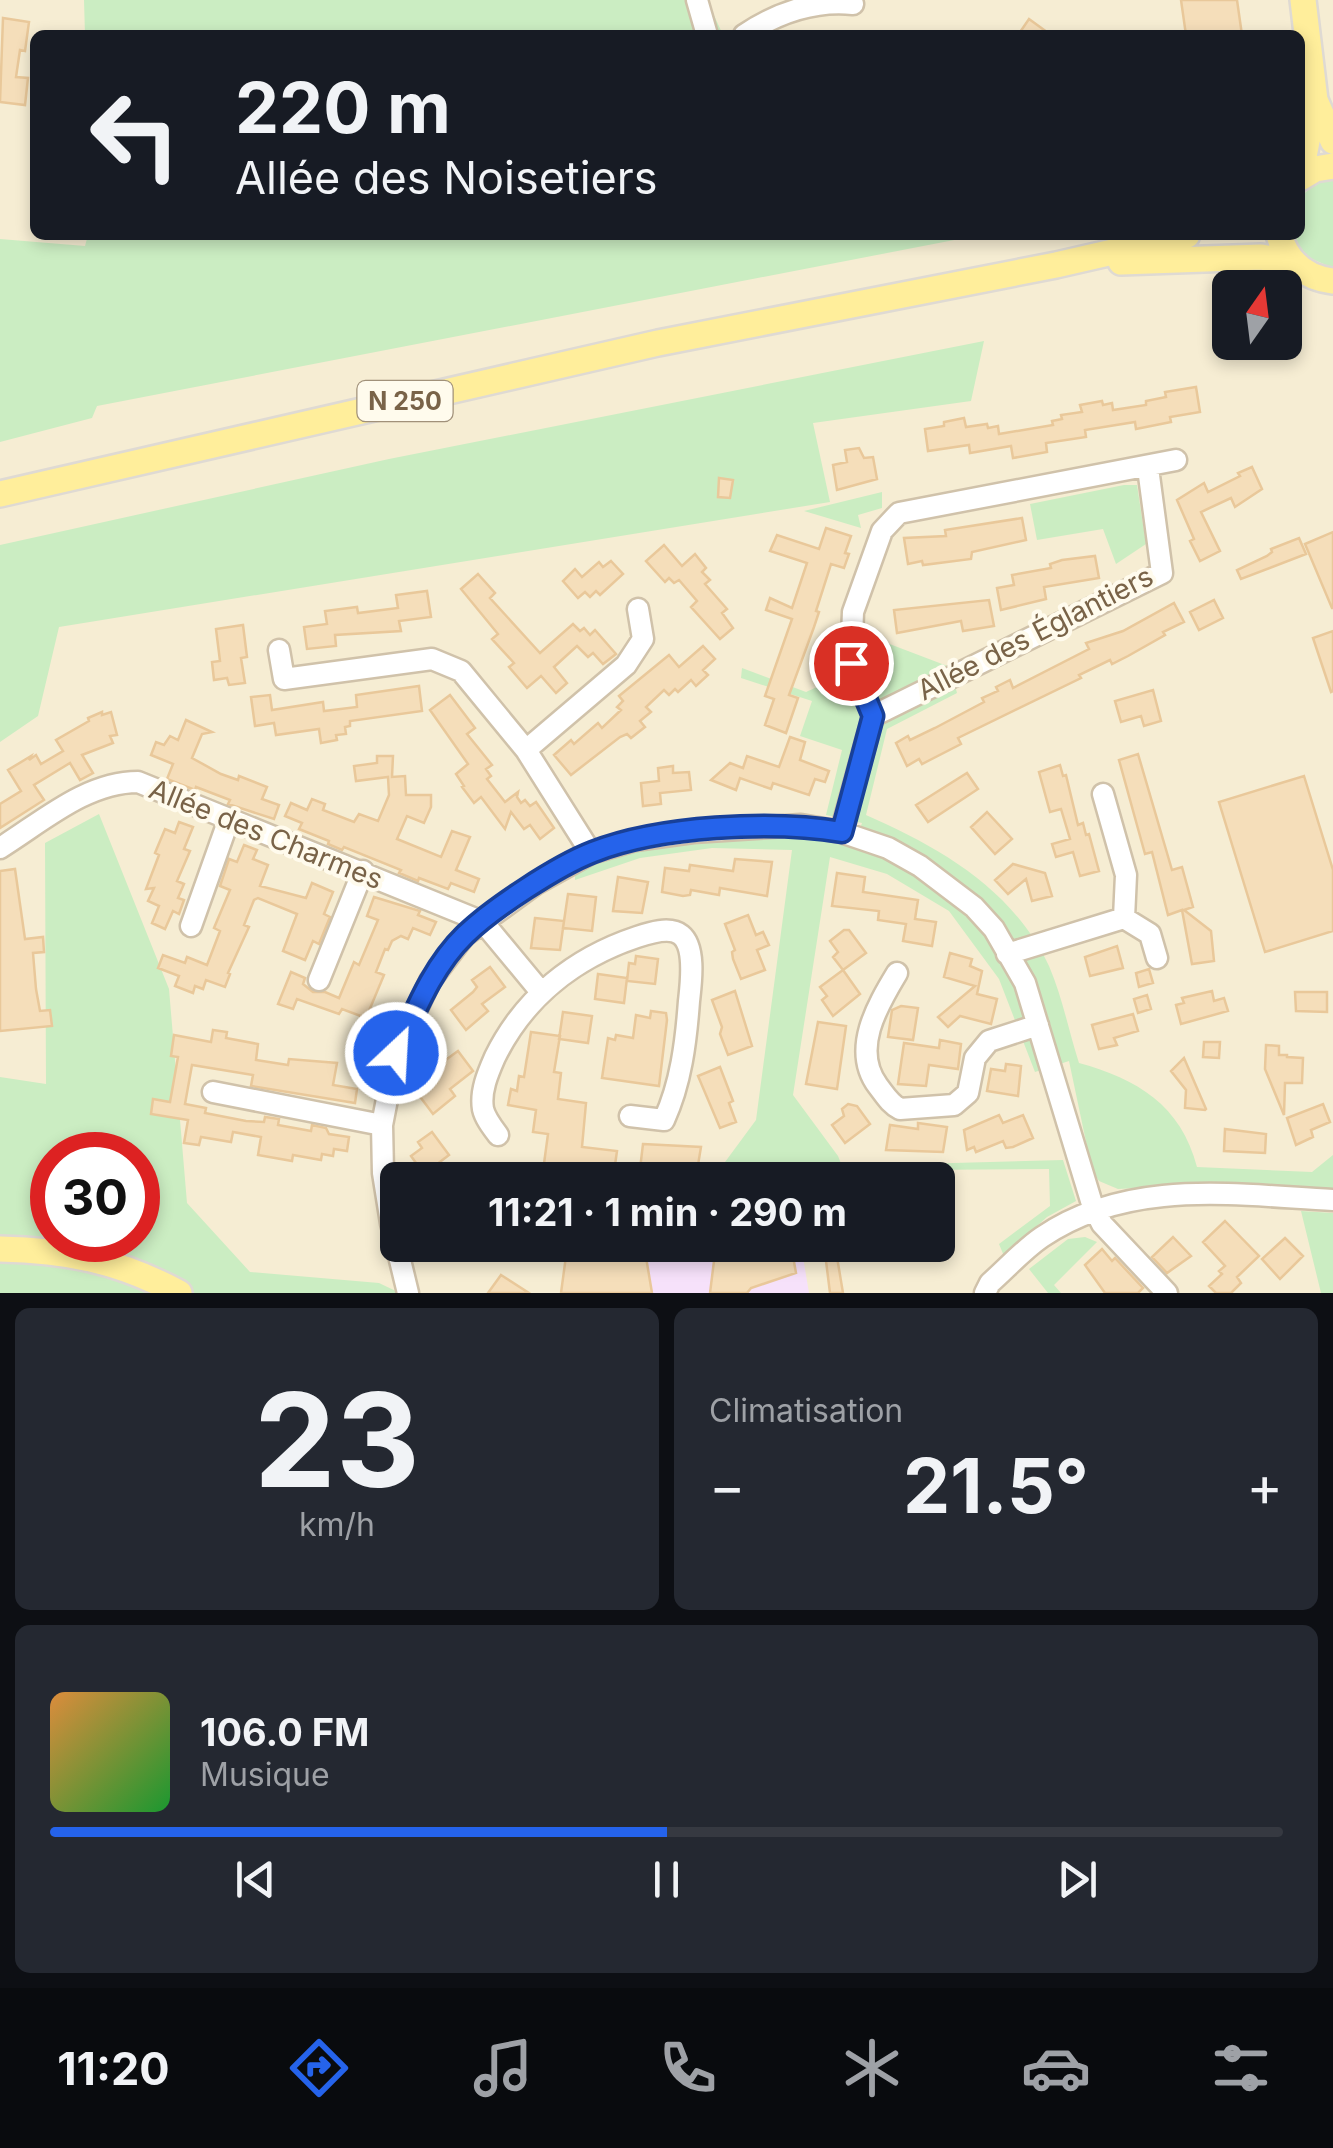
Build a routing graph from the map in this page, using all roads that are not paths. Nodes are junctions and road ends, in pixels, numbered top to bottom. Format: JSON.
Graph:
{"nodes":[{"id":1,"x":697,"y":0,"type":"edge"},
{"id":2,"x":1303,"y":0,"type":"edge"},
{"id":3,"x":854,"y":4,"type":"dead end"},
{"id":4,"x":706,"y":30,"type":"edge"},
{"id":5,"x":752,"y":30,"type":"edge"},
{"id":6,"x":1315,"y":100,"type":"junction"},
{"id":7,"x":1333,"y":140,"type":"edge"},
{"id":8,"x":1305,"y":152,"type":"edge"},
{"id":9,"x":1333,"y":166,"type":"edge"},
{"id":10,"x":1305,"y":175,"type":"edge"},
{"id":11,"x":1165,"y":240,"type":"edge"},
{"id":12,"x":1281,"y":240,"type":"edge"},
{"id":13,"x":1293,"y":263,"type":"junction"},
{"id":14,"x":1056,"y":265,"type":"junction"},
{"id":15,"x":1329,"y":283,"type":"edge"},
{"id":16,"x":1176,"y":460,"type":"dead end"},
{"id":17,"x":1148,"y":468,"type":"junction"},
{"id":18,"x":0,"y":494,"type":"edge"},
{"id":19,"x":638,"y":609,"type":"dead end"},
{"id":20,"x":278,"y":650,"type":"dead end"},
{"id":21,"x":873,"y":716,"type":"junction"},
{"id":22,"x":526,"y":750,"type":"junction"},
{"id":23,"x":1103,"y":794,"type":"dead end"},
{"id":24,"x":230,"y":818,"type":"junction"},
{"id":25,"x":842,"y":832,"type":"junction"},
{"id":26,"x":0,"y":848,"type":"edge"},
{"id":27,"x":591,"y":853,"type":"junction"},
{"id":28,"x":363,"y":871,"type":"junction"},
{"id":29,"x":1124,"y":918,"type":"junction"},
{"id":30,"x":482,"y":922,"type":"junction"},
{"id":31,"x":191,"y":926,"type":"dead end"},
{"id":32,"x":1007,"y":954,"type":"junction"},
{"id":33,"x":1158,"y":958,"type":"dead end"},
{"id":34,"x":897,"y":974,"type":"dead end"},
{"id":35,"x":319,"y":980,"type":"dead end"},
{"id":36,"x":542,"y":992,"type":"junction"},
{"id":37,"x":1038,"y":1025,"type":"junction"},
{"id":38,"x":212,"y":1092,"type":"dead end"},
{"id":39,"x":630,"y":1116,"type":"dead end"},
{"id":40,"x":382,"y":1126,"type":"junction"},
{"id":41,"x":498,"y":1135,"type":"dead end"},
{"id":42,"x":1333,"y":1200,"type":"edge"},
{"id":43,"x":1096,"y":1209,"type":"junction"},
{"id":44,"x":0,"y":1249,"type":"edge"},
{"id":45,"x":179,"y":1293,"type":"edge"},
{"id":46,"x":408,"y":1293,"type":"edge"},
{"id":47,"x":984,"y":1293,"type":"edge"},
{"id":48,"x":1167,"y":1293,"type":"edge"}],
"edges":[{"from":1,"to":4,"type":"street"},
{"from":2,"to":6,"type":"main road"},
{"from":3,"to":5,"type":"street"},
{"from":6,"to":7,"type":"main road"},
{"from":6,"to":8,"type":"main road"},
{"from":9,"to":10,"type":"main road"},
{"from":11,"to":14,"type":"main road","number":"N 250"},
{"from":12,"to":13,"type":"main road","number":"N 250"},
{"from":13,"to":14,"type":"main road","number":"N 250"},
{"from":13,"to":15,"type":"main road","number":"N 250"},
{"from":14,"to":18,"type":"main road","number":"N 250"},
{"from":16,"to":17,"type":"street"},
{"from":17,"to":21,"type":"street","name":"Allée des Églantiers"},
{"from":17,"to":21,"type":"street"},
{"from":19,"to":22,"type":"street"},
{"from":20,"to":22,"type":"street"},
{"from":21,"to":25,"type":"street"},
{"from":22,"to":27,"type":"street"},
{"from":23,"to":29,"type":"street"},
{"from":24,"to":26,"type":"street","name":"Allée des Charmes"},
{"from":24,"to":28,"type":"street","name":"Allée des Charmes"},
{"from":24,"to":31,"type":"street"},
{"from":25,"to":27,"type":"street"},
{"from":25,"to":32,"type":"street"},
{"from":27,"to":30,"type":"street"},
{"from":28,"to":30,"type":"street","name":"Allée des Charmes"},
{"from":28,"to":35,"type":"street"},
{"from":29,"to":32,"type":"street"},
{"from":29,"to":33,"type":"street"},
{"from":30,"to":36,"type":"street"},
{"from":30,"to":40,"type":"street"},
{"from":32,"to":37,"type":"street"},
{"from":34,"to":37,"type":"street"},
{"from":36,"to":39,"type":"street"},
{"from":36,"to":41,"type":"street"},
{"from":37,"to":43,"type":"street"},
{"from":38,"to":40,"type":"street"},
{"from":40,"to":46,"type":"street"},
{"from":42,"to":43,"type":"street"},
{"from":43,"to":47,"type":"street"},
{"from":43,"to":48,"type":"street"},
{"from":44,"to":45,"type":"main road"}]}
